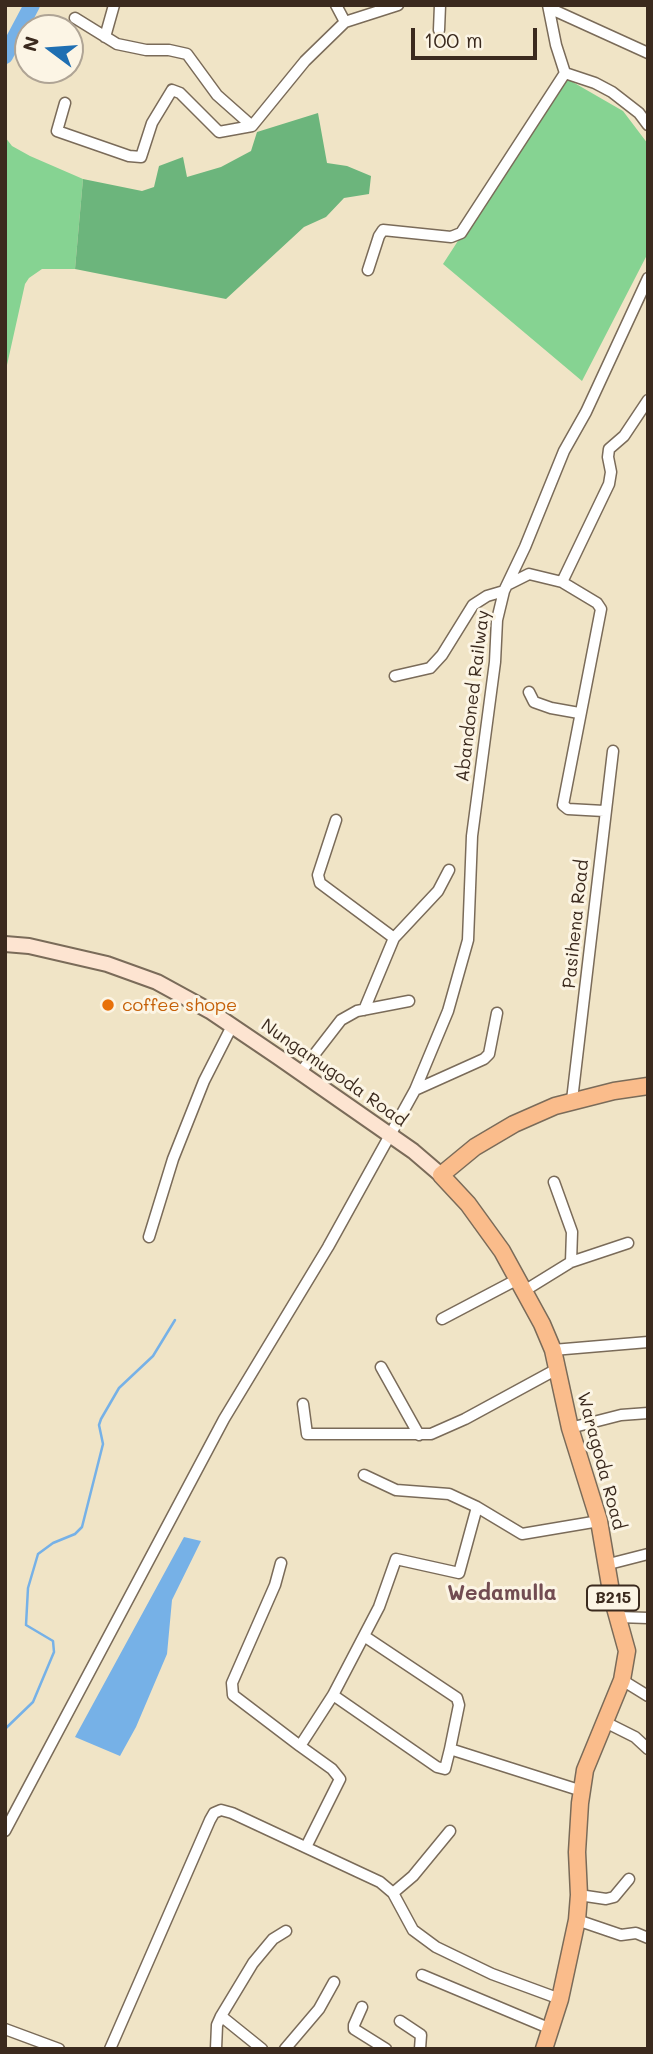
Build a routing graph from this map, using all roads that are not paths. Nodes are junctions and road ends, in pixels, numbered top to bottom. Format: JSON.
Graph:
{"nodes":[{"id":1,"x":114,"y":5,"type":"edge"},
{"id":2,"x":336,"y":5,"type":"edge"},
{"id":3,"x":398,"y":5,"type":"edge"},
{"id":4,"x":440,"y":5,"type":"edge"},
{"id":5,"x":548,"y":7,"type":"edge"},
{"id":6,"x":345,"y":22,"type":"junction"},
{"id":7,"x":84,"y":24,"type":"edge"},
{"id":8,"x":439,"y":30,"type":"dead end"},
{"id":9,"x":105,"y":37,"type":"junction"},
{"id":10,"x":648,"y":53,"type":"edge"},
{"id":11,"x":565,"y":73,"type":"junction"},
{"id":12,"x":65,"y":103,"type":"dead end"},
{"id":13,"x":648,"y":125,"type":"edge"},
{"id":14,"x":251,"y":126,"type":"junction"},
{"id":15,"x":368,"y":270,"type":"dead end"},
{"id":16,"x":648,"y":278,"type":"edge"},
{"id":17,"x":648,"y":400,"type":"edge"},
{"id":18,"x":562,"y":582,"type":"junction"},
{"id":19,"x":505,"y":588,"type":"junction"},
{"id":20,"x":395,"y":676,"type":"dead end"},
{"id":21,"x":529,"y":692,"type":"dead end"},
{"id":22,"x":579,"y":713,"type":"junction"},
{"id":23,"x":613,"y":751,"type":"dead end"},
{"id":24,"x":604,"y":811,"type":"junction"},
{"id":25,"x":336,"y":820,"type":"dead end"},
{"id":26,"x":449,"y":870,"type":"dead end"},
{"id":27,"x":394,"y":938,"type":"junction"},
{"id":28,"x":5,"y":944,"type":"edge"},
{"id":29,"x":409,"y":1001,"type":"dead end"},
{"id":30,"x":364,"y":1010,"type":"junction"},
{"id":31,"x":497,"y":1013,"type":"dead end"},
{"id":32,"x":232,"y":1026,"type":"junction"},
{"id":33,"x":300,"y":1073,"type":"junction"},
{"id":34,"x":648,"y":1086,"type":"edge"},
{"id":35,"x":415,"y":1090,"type":"junction"},
{"id":36,"x":572,"y":1100,"type":"junction"},
{"id":37,"x":389,"y":1134,"type":"junction"},
{"id":38,"x":440,"y":1175,"type":"junction"},
{"id":39,"x":554,"y":1182,"type":"dead end"},
{"id":40,"x":149,"y":1237,"type":"dead end"},
{"id":41,"x":628,"y":1243,"type":"dead end"},
{"id":42,"x":571,"y":1262,"type":"junction"},
{"id":43,"x":521,"y":1285,"type":"junction"},
{"id":44,"x":442,"y":1319,"type":"dead end"},
{"id":45,"x":648,"y":1342,"type":"edge"},
{"id":46,"x":552,"y":1350,"type":"junction"},
{"id":47,"x":381,"y":1367,"type":"dead end"},
{"id":48,"x":557,"y":1369,"type":"junction"},
{"id":49,"x":303,"y":1404,"type":"dead end"},
{"id":50,"x":648,"y":1413,"type":"edge"},
{"id":51,"x":570,"y":1428,"type":"junction"},
{"id":52,"x":419,"y":1435,"type":"junction"},
{"id":53,"x":364,"y":1475,"type":"dead end"},
{"id":54,"x":477,"y":1507,"type":"junction"},
{"id":55,"x":599,"y":1521,"type":"junction"},
{"id":56,"x":648,"y":1554,"type":"edge"},
{"id":57,"x":281,"y":1563,"type":"dead end"},
{"id":58,"x":606,"y":1565,"type":"junction"},
{"id":59,"x":618,"y":1617,"type":"junction"},
{"id":60,"x":648,"y":1618,"type":"edge"},
{"id":61,"x":364,"y":1636,"type":"junction"},
{"id":62,"x":622,"y":1680,"type":"junction"},
{"id":63,"x":333,"y":1695,"type":"junction"},
{"id":64,"x":648,"y":1696,"type":"edge"},
{"id":65,"x":605,"y":1722,"type":"junction"},
{"id":66,"x":300,"y":1746,"type":"junction"},
{"id":67,"x":450,"y":1749,"type":"junction"},
{"id":68,"x":648,"y":1749,"type":"edge"},
{"id":69,"x":582,"y":1791,"type":"junction"},
{"id":70,"x":5,"y":1831,"type":"edge"},
{"id":71,"x":450,"y":1831,"type":"dead end"},
{"id":72,"x":306,"y":1847,"type":"junction"},
{"id":73,"x":629,"y":1879,"type":"dead end"},
{"id":74,"x":393,"y":1893,"type":"junction"},
{"id":75,"x":579,"y":1895,"type":"junction"},
{"id":76,"x":577,"y":1920,"type":"junction"},
{"id":77,"x":286,"y":1931,"type":"dead end"},
{"id":78,"x":648,"y":1938,"type":"edge"},
{"id":79,"x":422,"y":1975,"type":"dead end"},
{"id":80,"x":334,"y":1982,"type":"dead end"},
{"id":81,"x":559,"y":1999,"type":"junction"},
{"id":82,"x":362,"y":2007,"type":"dead end"},
{"id":83,"x":221,"y":2016,"type":"junction"},
{"id":84,"x":400,"y":2021,"type":"dead end"},
{"id":85,"x":5,"y":2029,"type":"edge"},
{"id":86,"x":551,"y":2029,"type":"junction"},
{"id":87,"x":59,"y":2049,"type":"edge"},
{"id":88,"x":110,"y":2049,"type":"edge"},
{"id":89,"x":216,"y":2049,"type":"edge"},
{"id":90,"x":262,"y":2049,"type":"edge"},
{"id":91,"x":285,"y":2049,"type":"edge"},
{"id":92,"x":386,"y":2049,"type":"edge"},
{"id":93,"x":420,"y":2049,"type":"edge"},
{"id":94,"x":544,"y":2049,"type":"edge"}],
"edges":[{"from":1,"to":9,"type":"street"},
{"from":2,"to":6,"type":"street"},
{"from":3,"to":6,"type":"street"},
{"from":4,"to":8,"type":"street"},
{"from":5,"to":10,"type":"street"},
{"from":5,"to":11,"type":"street"},
{"from":6,"to":14,"type":"street"},
{"from":7,"to":9,"type":"street"},
{"from":9,"to":14,"type":"street"},
{"from":11,"to":13,"type":"street"},
{"from":11,"to":15,"type":"street"},
{"from":12,"to":14,"type":"street"},
{"from":16,"to":19,"type":"street","name":"Abandoned Railway"},
{"from":17,"to":18,"type":"street"},
{"from":18,"to":19,"type":"street"},
{"from":18,"to":22,"type":"street"},
{"from":19,"to":20,"type":"street"},
{"from":19,"to":35,"type":"street","name":"Abandoned Railway"},
{"from":21,"to":22,"type":"street"},
{"from":22,"to":24,"type":"street"},
{"from":23,"to":24,"type":"street","name":"Pasihena Road"},
{"from":24,"to":36,"type":"street","name":"Pasihena Road"},
{"from":25,"to":27,"type":"street"},
{"from":26,"to":27,"type":"street"},
{"from":27,"to":30,"type":"street"},
{"from":28,"to":32,"type":"street","name":"Nungamugoda Road"},
{"from":29,"to":30,"type":"street"},
{"from":30,"to":33,"type":"street"},
{"from":31,"to":35,"type":"street"},
{"from":32,"to":33,"type":"street","name":"Nungamugoda Road"},
{"from":32,"to":40,"type":"street"},
{"from":33,"to":37,"type":"street","name":"Nungamugoda Road"},
{"from":34,"to":36,"type":"main road"},
{"from":35,"to":37,"type":"street","name":"Abandoned Railway"},
{"from":36,"to":38,"type":"main road"},
{"from":37,"to":38,"type":"street","name":"Nungamugoda Road"},
{"from":37,"to":70,"type":"street","name":"Abandoned Railway"},
{"from":38,"to":43,"type":"main road","name":"Waragoda Road","number":"B215"},
{"from":39,"to":42,"type":"street"},
{"from":41,"to":42,"type":"street"},
{"from":42,"to":43,"type":"street"},
{"from":43,"to":44,"type":"street"},
{"from":43,"to":46,"type":"main road","name":"Waragoda Road","number":"B215"},
{"from":45,"to":46,"type":"street"},
{"from":46,"to":48,"type":"main road","name":"Waragoda Road","number":"B215"},
{"from":47,"to":52,"type":"street"},
{"from":48,"to":51,"type":"main road","name":"Waragoda Road","number":"B215"},
{"from":48,"to":52,"type":"street"},
{"from":49,"to":52,"type":"street"},
{"from":50,"to":51,"type":"street"},
{"from":51,"to":55,"type":"main road","name":"Waragoda Road","number":"B215"},
{"from":53,"to":54,"type":"street"},
{"from":54,"to":55,"type":"street"},
{"from":54,"to":61,"type":"street"},
{"from":55,"to":58,"type":"main road","name":"Waragoda Road","number":"B215"},
{"from":56,"to":58,"type":"street"},
{"from":57,"to":66,"type":"street"},
{"from":58,"to":59,"type":"main road","name":"Waragoda Road","number":"B215"},
{"from":59,"to":60,"type":"street"},
{"from":59,"to":62,"type":"main road","name":"Waragoda Road","number":"B215"},
{"from":61,"to":63,"type":"street"},
{"from":61,"to":67,"type":"street"},
{"from":62,"to":64,"type":"street"},
{"from":62,"to":65,"type":"main road","name":"Waragoda Road","number":"B215"},
{"from":63,"to":66,"type":"street"},
{"from":63,"to":67,"type":"street"},
{"from":65,"to":68,"type":"street"},
{"from":65,"to":69,"type":"main road","name":"Waragoda Road","number":"B215"},
{"from":66,"to":72,"type":"street"},
{"from":67,"to":69,"type":"street"},
{"from":69,"to":75,"type":"main road","name":"Waragoda Road","number":"B215"},
{"from":71,"to":74,"type":"street"},
{"from":72,"to":74,"type":"street"},
{"from":72,"to":88,"type":"street"},
{"from":73,"to":75,"type":"street"},
{"from":74,"to":81,"type":"street"},
{"from":75,"to":76,"type":"main road","name":"Waragoda Road","number":"B215"},
{"from":76,"to":78,"type":"street"},
{"from":76,"to":81,"type":"main road","name":"Waragoda Road","number":"B215"},
{"from":77,"to":83,"type":"street"},
{"from":79,"to":86,"type":"street"},
{"from":80,"to":91,"type":"street"},
{"from":81,"to":86,"type":"main road","name":"Waragoda Road","number":"B215"},
{"from":82,"to":92,"type":"street"},
{"from":83,"to":89,"type":"street"},
{"from":83,"to":90,"type":"street"},
{"from":84,"to":93,"type":"street"},
{"from":85,"to":87,"type":"street"},
{"from":86,"to":94,"type":"main road","name":"Waragoda Road","number":"B215"}]}
